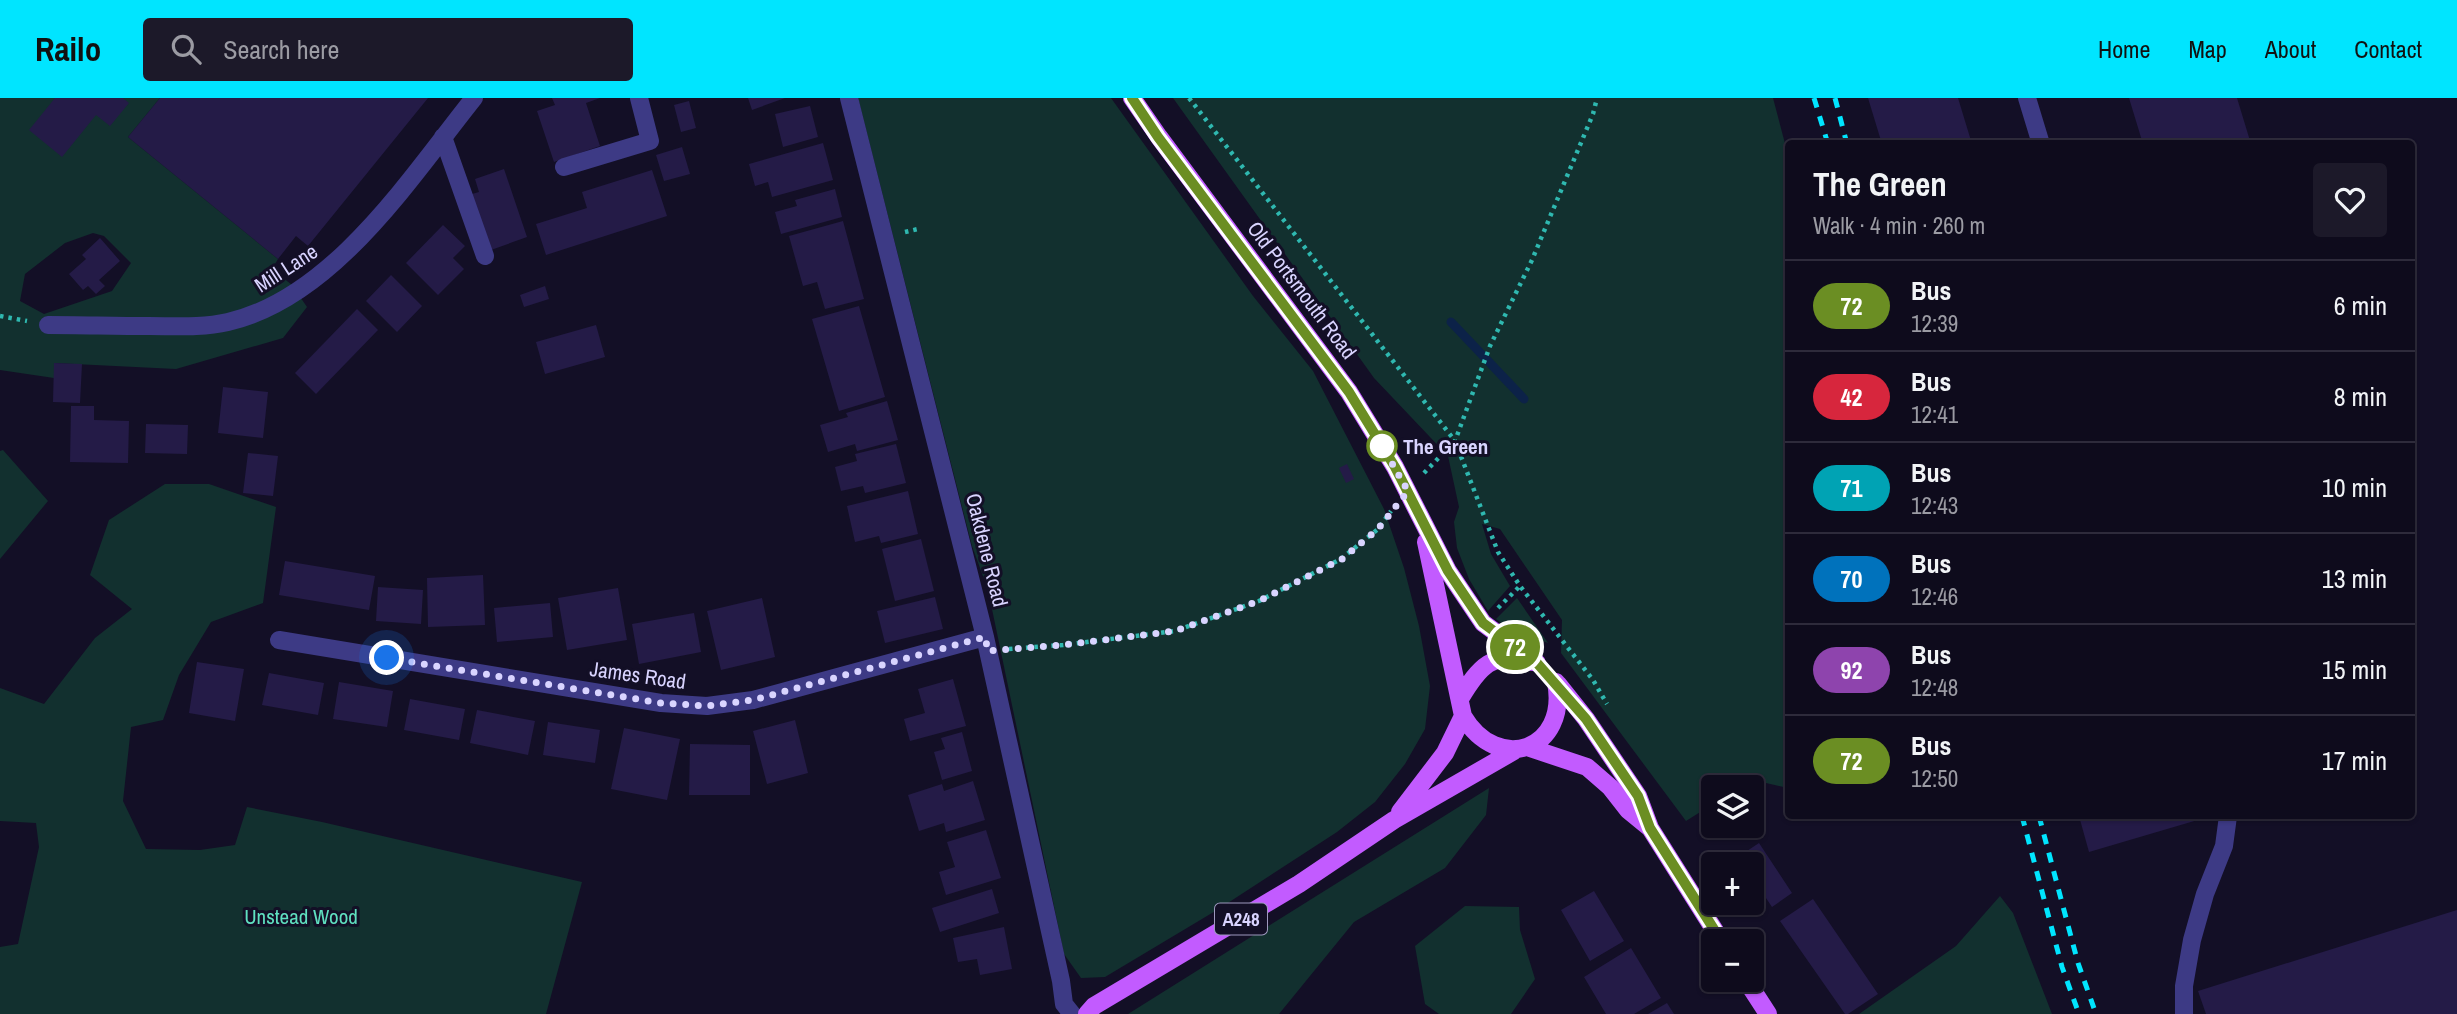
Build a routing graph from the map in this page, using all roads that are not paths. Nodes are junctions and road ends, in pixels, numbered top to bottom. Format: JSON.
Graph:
{"nodes":[{"id":1,"x":474,"y":98,"type":"edge"},
{"id":2,"x":639,"y":98,"type":"edge"},
{"id":3,"x":849,"y":98,"type":"edge"},
{"id":4,"x":1132,"y":98,"type":"edge"},
{"id":5,"x":2027,"y":98,"type":"edge"},
{"id":6,"x":443,"y":137,"type":"junction"},
{"id":7,"x":2040,"y":140,"type":"edge"},
{"id":8,"x":564,"y":167,"type":"dead end"},
{"id":9,"x":485,"y":256,"type":"dead end"},
{"id":10,"x":48,"y":325,"type":"dead end"},
{"id":11,"x":1421,"y":518,"type":"junction"},
{"id":12,"x":279,"y":640,"type":"dead end"},
{"id":13,"x":987,"y":644,"type":"junction"},
{"id":14,"x":1537,"y":663,"type":"junction"},
{"id":15,"x":1556,"y":682,"type":"junction"},
{"id":16,"x":1462,"y":707,"type":"junction"},
{"id":17,"x":1522,"y":749,"type":"junction"},
{"id":18,"x":2228,"y":819,"type":"edge"},
{"id":19,"x":1394,"y":821,"type":"junction"},
{"id":20,"x":1650,"y":828,"type":"junction"},
{"id":21,"x":1714,"y":929,"type":"edge"},
{"id":22,"x":1754,"y":992,"type":"edge"},
{"id":23,"x":1072,"y":1014,"type":"edge"},
{"id":24,"x":1087,"y":1014,"type":"edge"},
{"id":25,"x":1768,"y":1014,"type":"edge"},
{"id":26,"x":2184,"y":1014,"type":"edge"}],
"edges":[{"from":1,"to":6,"type":"street","name":"Mill Lane"},
{"from":2,"to":8,"type":"street"},
{"from":3,"to":13,"type":"street","name":"Oakdene Road"},
{"from":4,"to":11,"type":"main road","name":"Old Portsmouth Road"},
{"from":5,"to":7,"type":"street"},
{"from":6,"to":9,"type":"street"},
{"from":6,"to":10,"type":"street","name":"Mill Lane"},
{"from":11,"to":14,"type":"main road","name":"Old Portsmouth Road"},
{"from":11,"to":16,"type":"main road","name":"Old Portsmouth Road"},
{"from":12,"to":13,"type":"street","name":"James Road"},
{"from":13,"to":23,"type":"street","name":"Oakdene Road"},
{"from":14,"to":15,"type":"main road"},
{"from":14,"to":16,"type":"main road"},
{"from":15,"to":17,"type":"main road"},
{"from":15,"to":20,"type":"main road"},
{"from":16,"to":17,"type":"main road"},
{"from":16,"to":19,"type":"main road","number":"A248"},
{"from":17,"to":19,"type":"main road","number":"A248"},
{"from":17,"to":20,"type":"main road"},
{"from":18,"to":26,"type":"street"},
{"from":19,"to":24,"type":"main road","number":"A248"},
{"from":20,"to":21,"type":"main road"},
{"from":22,"to":25,"type":"main road"}]}
